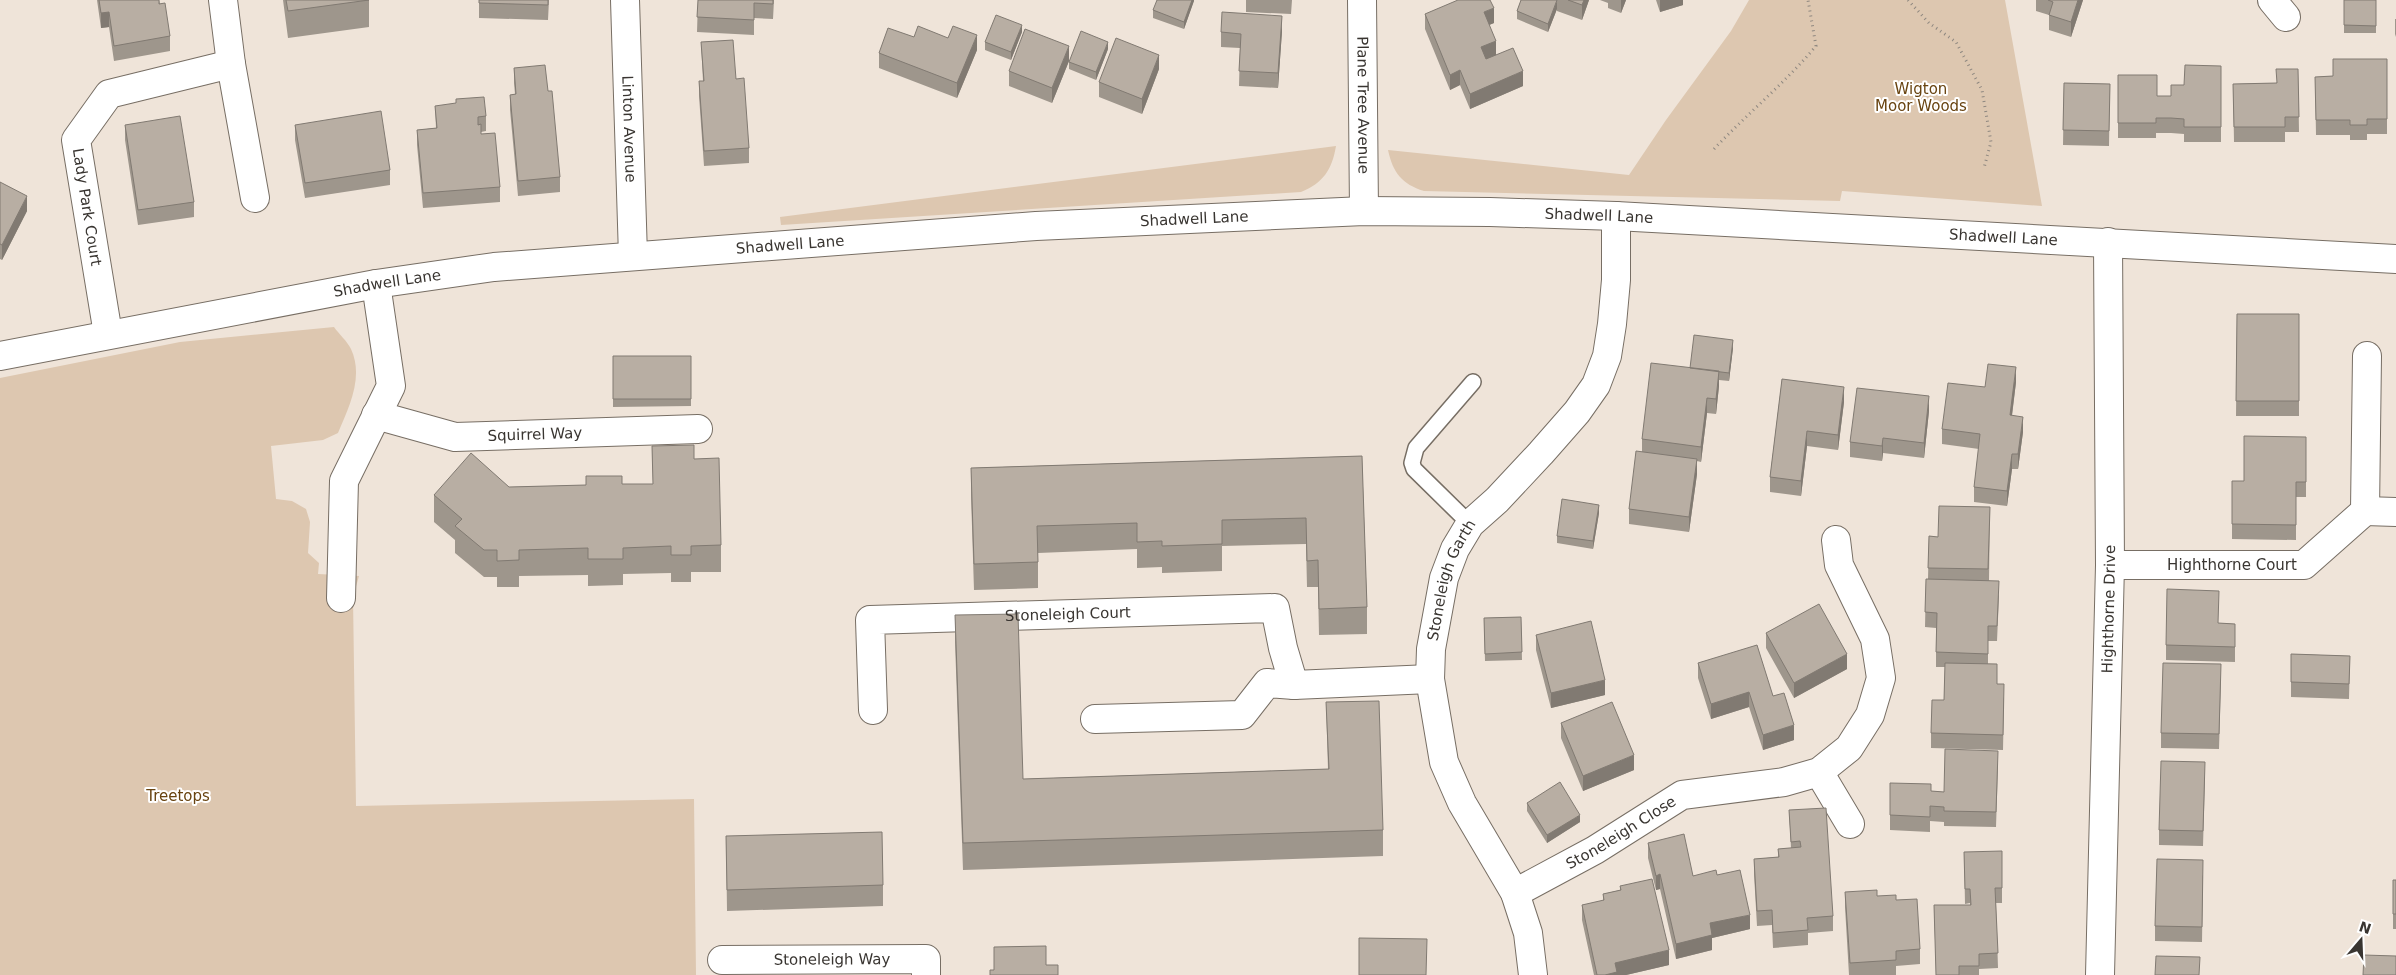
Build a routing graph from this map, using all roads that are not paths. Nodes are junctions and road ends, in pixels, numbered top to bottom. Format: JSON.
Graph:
{"nodes":[{"id":1,"x":223,"y":0,"type":"edge"},
{"id":2,"x":625,"y":0,"type":"edge"},
{"id":3,"x":1362,"y":0,"type":"edge"},
{"id":4,"x":231,"y":64,"type":"junction"},
{"id":5,"x":255,"y":198,"type":"dead end"},
{"id":6,"x":1364,"y":211,"type":"junction"},
{"id":7,"x":1616,"y":216,"type":"junction"},
{"id":8,"x":2108,"y":242,"type":"junction"},
{"id":9,"x":633,"y":256,"type":"junction"},
{"id":10,"x":2396,"y":259,"type":"edge"},
{"id":11,"x":376,"y":284,"type":"junction"},
{"id":12,"x":108,"y":334,"type":"junction"},
{"id":13,"x":0,"y":356,"type":"edge"},
{"id":14,"x":2367,"y":356,"type":"dead end"},
{"id":15,"x":1473,"y":382,"type":"dead end"},
{"id":16,"x":376,"y":415,"type":"junction"},
{"id":17,"x":698,"y":429,"type":"dead end"},
{"id":18,"x":2365,"y":511,"type":"junction"},
{"id":19,"x":2396,"y":512,"type":"edge"},
{"id":20,"x":1470,"y":524,"type":"junction"},
{"id":21,"x":1836,"y":540,"type":"dead end"},
{"id":22,"x":2110,"y":565,"type":"junction"},
{"id":23,"x":341,"y":598,"type":"dead end"},
{"id":24,"x":1430,"y":679,"type":"junction"},
{"id":25,"x":1294,"y":684,"type":"junction"},
{"id":26,"x":872,"y":710,"type":"dead end"},
{"id":27,"x":1094,"y":719,"type":"dead end"},
{"id":28,"x":1819,"y":772,"type":"junction"},
{"id":29,"x":1850,"y":824,"type":"dead end"},
{"id":30,"x":1515,"y":893,"type":"junction"},
{"id":31,"x":722,"y":960,"type":"dead end"},
{"id":32,"x":926,"y":975,"type":"edge"},
{"id":33,"x":1533,"y":975,"type":"edge"},
{"id":34,"x":2100,"y":975,"type":"edge"}],
"edges":[{"from":1,"to":4,"type":"street"},
{"from":2,"to":9,"type":"street","name":"Linton Avenue"},
{"from":3,"to":6,"type":"street","name":"Plane Tree Avenue"},
{"from":4,"to":5,"type":"street"},
{"from":4,"to":12,"type":"street","name":"Lady Park Court"},
{"from":6,"to":7,"type":"street","name":"Shadwell Lane"},
{"from":6,"to":9,"type":"street","name":"Shadwell Lane"},
{"from":7,"to":8,"type":"street","name":"Shadwell Lane"},
{"from":7,"to":20,"type":"street","name":"Stoneleigh Garth"},
{"from":8,"to":10,"type":"street","name":"Shadwell Lane"},
{"from":8,"to":22,"type":"street","name":"Highthorne Drive"},
{"from":9,"to":11,"type":"street","name":"Shadwell Lane"},
{"from":11,"to":12,"type":"street","name":"Shadwell Lane"},
{"from":11,"to":16,"type":"street"},
{"from":12,"to":13,"type":"street","name":"Shadwell Lane"},
{"from":14,"to":18,"type":"street"},
{"from":15,"to":20,"type":"lane"},
{"from":16,"to":17,"type":"street","name":"Squirrel Way"},
{"from":16,"to":23,"type":"street"},
{"from":18,"to":19,"type":"street"},
{"from":18,"to":22,"type":"street","name":"Highthorne Court"},
{"from":20,"to":24,"type":"street","name":"Stoneleigh Garth"},
{"from":21,"to":28,"type":"street","name":"Stoneleigh Close"},
{"from":22,"to":34,"type":"street","name":"Highthorne Drive"},
{"from":24,"to":25,"type":"street"},
{"from":24,"to":30,"type":"street","name":"Stoneleigh Garth"},
{"from":25,"to":26,"type":"street","name":"Stoneleigh Court"},
{"from":25,"to":27,"type":"street"},
{"from":28,"to":29,"type":"street"},
{"from":28,"to":30,"type":"street","name":"Stoneleigh Close"},
{"from":30,"to":33,"type":"street","name":"Stoneleigh Garth"},
{"from":31,"to":32,"type":"street","name":"Stoneleigh Way"}]}
